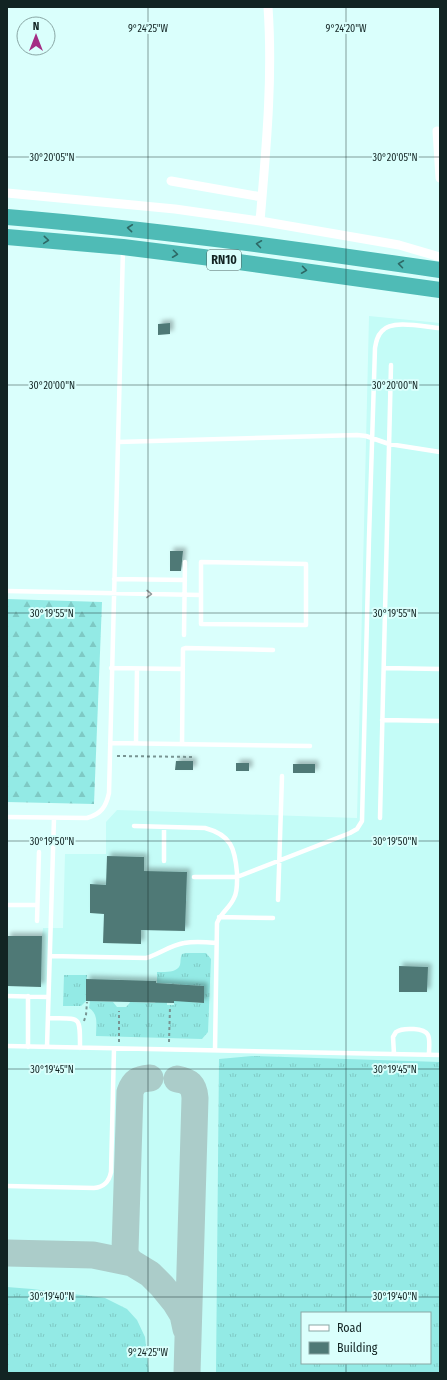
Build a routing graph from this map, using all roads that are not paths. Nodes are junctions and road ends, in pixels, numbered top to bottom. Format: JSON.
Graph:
{"nodes":[{"id":1,"x":268,"y":7,"type":"edge"},
{"id":2,"x":437,"y":131,"type":"dead end"},
{"id":3,"x":440,"y":178,"type":"edge"},
{"id":4,"x":171,"y":182,"type":"dead end"},
{"id":5,"x":7,"y":193,"type":"edge"},
{"id":6,"x":262,"y":197,"type":"junction"},
{"id":7,"x":7,"y":217,"type":"edge"},
{"id":8,"x":260,"y":221,"type":"junction"},
{"id":9,"x":7,"y":237,"type":"edge"},
{"id":10,"x":123,"y":247,"type":"junction"},
{"id":11,"x":440,"y":257,"type":"edge"},
{"id":12,"x":440,"y":270,"type":"edge"},
{"id":13,"x":440,"y":290,"type":"edge"},
{"id":14,"x":440,"y":328,"type":"edge"},
{"id":15,"x":391,"y":365,"type":"dead end"},
{"id":16,"x":371,"y":438,"type":"junction"},
{"id":17,"x":118,"y":442,"type":"junction"},
{"id":18,"x":389,"y":444,"type":"junction"},
{"id":19,"x":440,"y":452,"type":"edge"},
{"id":20,"x":185,"y":562,"type":"dead end"},
{"id":21,"x":114,"y":579,"type":"junction"},
{"id":22,"x":185,"y":580,"type":"junction"},
{"id":23,"x":7,"y":591,"type":"edge"},
{"id":24,"x":113,"y":593,"type":"junction"},
{"id":25,"x":184,"y":594,"type":"junction"},
{"id":26,"x":200,"y":595,"type":"junction"},
{"id":27,"x":184,"y":635,"type":"dead end"},
{"id":28,"x":273,"y":650,"type":"dead end"},
{"id":29,"x":111,"y":668,"type":"junction"},
{"id":30,"x":384,"y":668,"type":"junction"},
{"id":31,"x":137,"y":669,"type":"junction"},
{"id":32,"x":182,"y":669,"type":"junction"},
{"id":33,"x":440,"y":669,"type":"edge"},
{"id":34,"x":382,"y":720,"type":"junction"},
{"id":35,"x":440,"y":721,"type":"edge"},
{"id":36,"x":110,"y":743,"type":"junction"},
{"id":37,"x":136,"y":743,"type":"junction"},
{"id":38,"x":182,"y":744,"type":"junction"},
{"id":39,"x":310,"y":746,"type":"dead end"},
{"id":40,"x":282,"y":776,"type":"dead end"},
{"id":41,"x":7,"y":817,"type":"edge"},
{"id":42,"x":54,"y":818,"type":"junction"},
{"id":43,"x":380,"y":818,"type":"dead end"},
{"id":44,"x":134,"y":826,"type":"dead end"},
{"id":45,"x":164,"y":827,"type":"junction"},
{"id":46,"x":39,"y":852,"type":"dead end"},
{"id":47,"x":280,"y":860,"type":"junction"},
{"id":48,"x":164,"y":861,"type":"dead end"},
{"id":49,"x":194,"y":877,"type":"dead end"},
{"id":50,"x":237,"y":877,"type":"junction"},
{"id":51,"x":278,"y":900,"type":"dead end"},
{"id":52,"x":7,"y":904,"type":"edge"},
{"id":53,"x":38,"y":905,"type":"junction"},
{"id":54,"x":219,"y":917,"type":"junction"},
{"id":55,"x":274,"y":918,"type":"dead end"},
{"id":56,"x":37,"y":921,"type":"dead end"},
{"id":57,"x":216,"y":943,"type":"junction"},
{"id":58,"x":50,"y":956,"type":"junction"},
{"id":59,"x":7,"y":996,"type":"edge"},
{"id":60,"x":28,"y":996,"type":"junction"},
{"id":61,"x":48,"y":997,"type":"junction"},
{"id":62,"x":48,"y":1018,"type":"junction"},
{"id":63,"x":7,"y":1046,"type":"edge"},
{"id":64,"x":28,"y":1047,"type":"junction"},
{"id":65,"x":47,"y":1047,"type":"junction"},
{"id":66,"x":80,"y":1048,"type":"junction"},
{"id":67,"x":116,"y":1049,"type":"junction"},
{"id":68,"x":215,"y":1050,"type":"junction"},
{"id":69,"x":394,"y":1054,"type":"junction"},
{"id":70,"x":429,"y":1054,"type":"junction"},
{"id":71,"x":440,"y":1055,"type":"edge"},
{"id":72,"x":7,"y":1186,"type":"edge"}],
"edges":[{"from":1,"to":6,"type":"street"},
{"from":2,"to":3,"type":"street"},
{"from":4,"to":6,"type":"street"},
{"from":5,"to":8,"type":"street"},
{"from":6,"to":8,"type":"street"},
{"from":12,"to":7,"type":"highway","number":"RN10","one_way":true},
{"from":8,"to":11,"type":"street"},
{"from":9,"to":10,"type":"highway","number":"RN10","one_way":true},
{"from":10,"to":13,"type":"highway","number":"RN10","one_way":true},
{"from":10,"to":17,"type":"lane"},
{"from":14,"to":16,"type":"lane"},
{"from":15,"to":18,"type":"lane"},
{"from":16,"to":17,"type":"lane"},
{"from":16,"to":18,"type":"lane"},
{"from":16,"to":47,"type":"lane"},
{"from":17,"to":21,"type":"lane"},
{"from":18,"to":19,"type":"lane"},
{"from":18,"to":30,"type":"lane"},
{"from":20,"to":22,"type":"lane"},
{"from":21,"to":22,"type":"lane"},
{"from":21,"to":24,"type":"lane"},
{"from":22,"to":25,"type":"lane"},
{"from":23,"to":24,"type":"lane"},
{"from":24,"to":25,"type":"lane","one_way":true},
{"from":24,"to":29,"type":"lane"},
{"from":25,"to":26,"type":"lane"},
{"from":25,"to":27,"type":"lane"},
{"from":26,"to":26,"type":"lane"},
{"from":28,"to":32,"type":"lane"},
{"from":29,"to":31,"type":"lane"},
{"from":29,"to":36,"type":"lane"},
{"from":30,"to":33,"type":"lane"},
{"from":30,"to":34,"type":"lane"},
{"from":31,"to":32,"type":"lane"},
{"from":31,"to":37,"type":"lane"},
{"from":32,"to":38,"type":"lane"},
{"from":34,"to":35,"type":"lane"},
{"from":34,"to":43,"type":"lane"},
{"from":36,"to":37,"type":"lane"},
{"from":36,"to":42,"type":"lane"},
{"from":37,"to":38,"type":"lane"},
{"from":38,"to":39,"type":"lane"},
{"from":40,"to":47,"type":"lane"},
{"from":41,"to":42,"type":"lane"},
{"from":42,"to":58,"type":"lane"},
{"from":44,"to":45,"type":"lane"},
{"from":45,"to":48,"type":"lane"},
{"from":45,"to":50,"type":"lane"},
{"from":46,"to":53,"type":"lane"},
{"from":47,"to":50,"type":"lane"},
{"from":47,"to":51,"type":"lane"},
{"from":49,"to":50,"type":"lane"},
{"from":50,"to":54,"type":"lane"},
{"from":52,"to":53,"type":"lane"},
{"from":53,"to":56,"type":"lane"},
{"from":54,"to":55,"type":"lane"},
{"from":54,"to":57,"type":"lane"},
{"from":57,"to":58,"type":"lane"},
{"from":57,"to":68,"type":"lane"},
{"from":58,"to":61,"type":"lane"},
{"from":59,"to":60,"type":"lane"},
{"from":60,"to":61,"type":"lane"},
{"from":60,"to":64,"type":"lane"},
{"from":61,"to":62,"type":"lane"},
{"from":62,"to":65,"type":"lane"},
{"from":62,"to":66,"type":"lane"},
{"from":63,"to":64,"type":"lane"},
{"from":64,"to":65,"type":"lane"},
{"from":65,"to":66,"type":"lane"},
{"from":66,"to":67,"type":"lane"},
{"from":67,"to":68,"type":"lane"},
{"from":67,"to":72,"type":"lane"},
{"from":68,"to":69,"type":"lane"},
{"from":69,"to":70,"type":"lane"},
{"from":69,"to":70,"type":"lane"},
{"from":70,"to":71,"type":"lane"}]}
